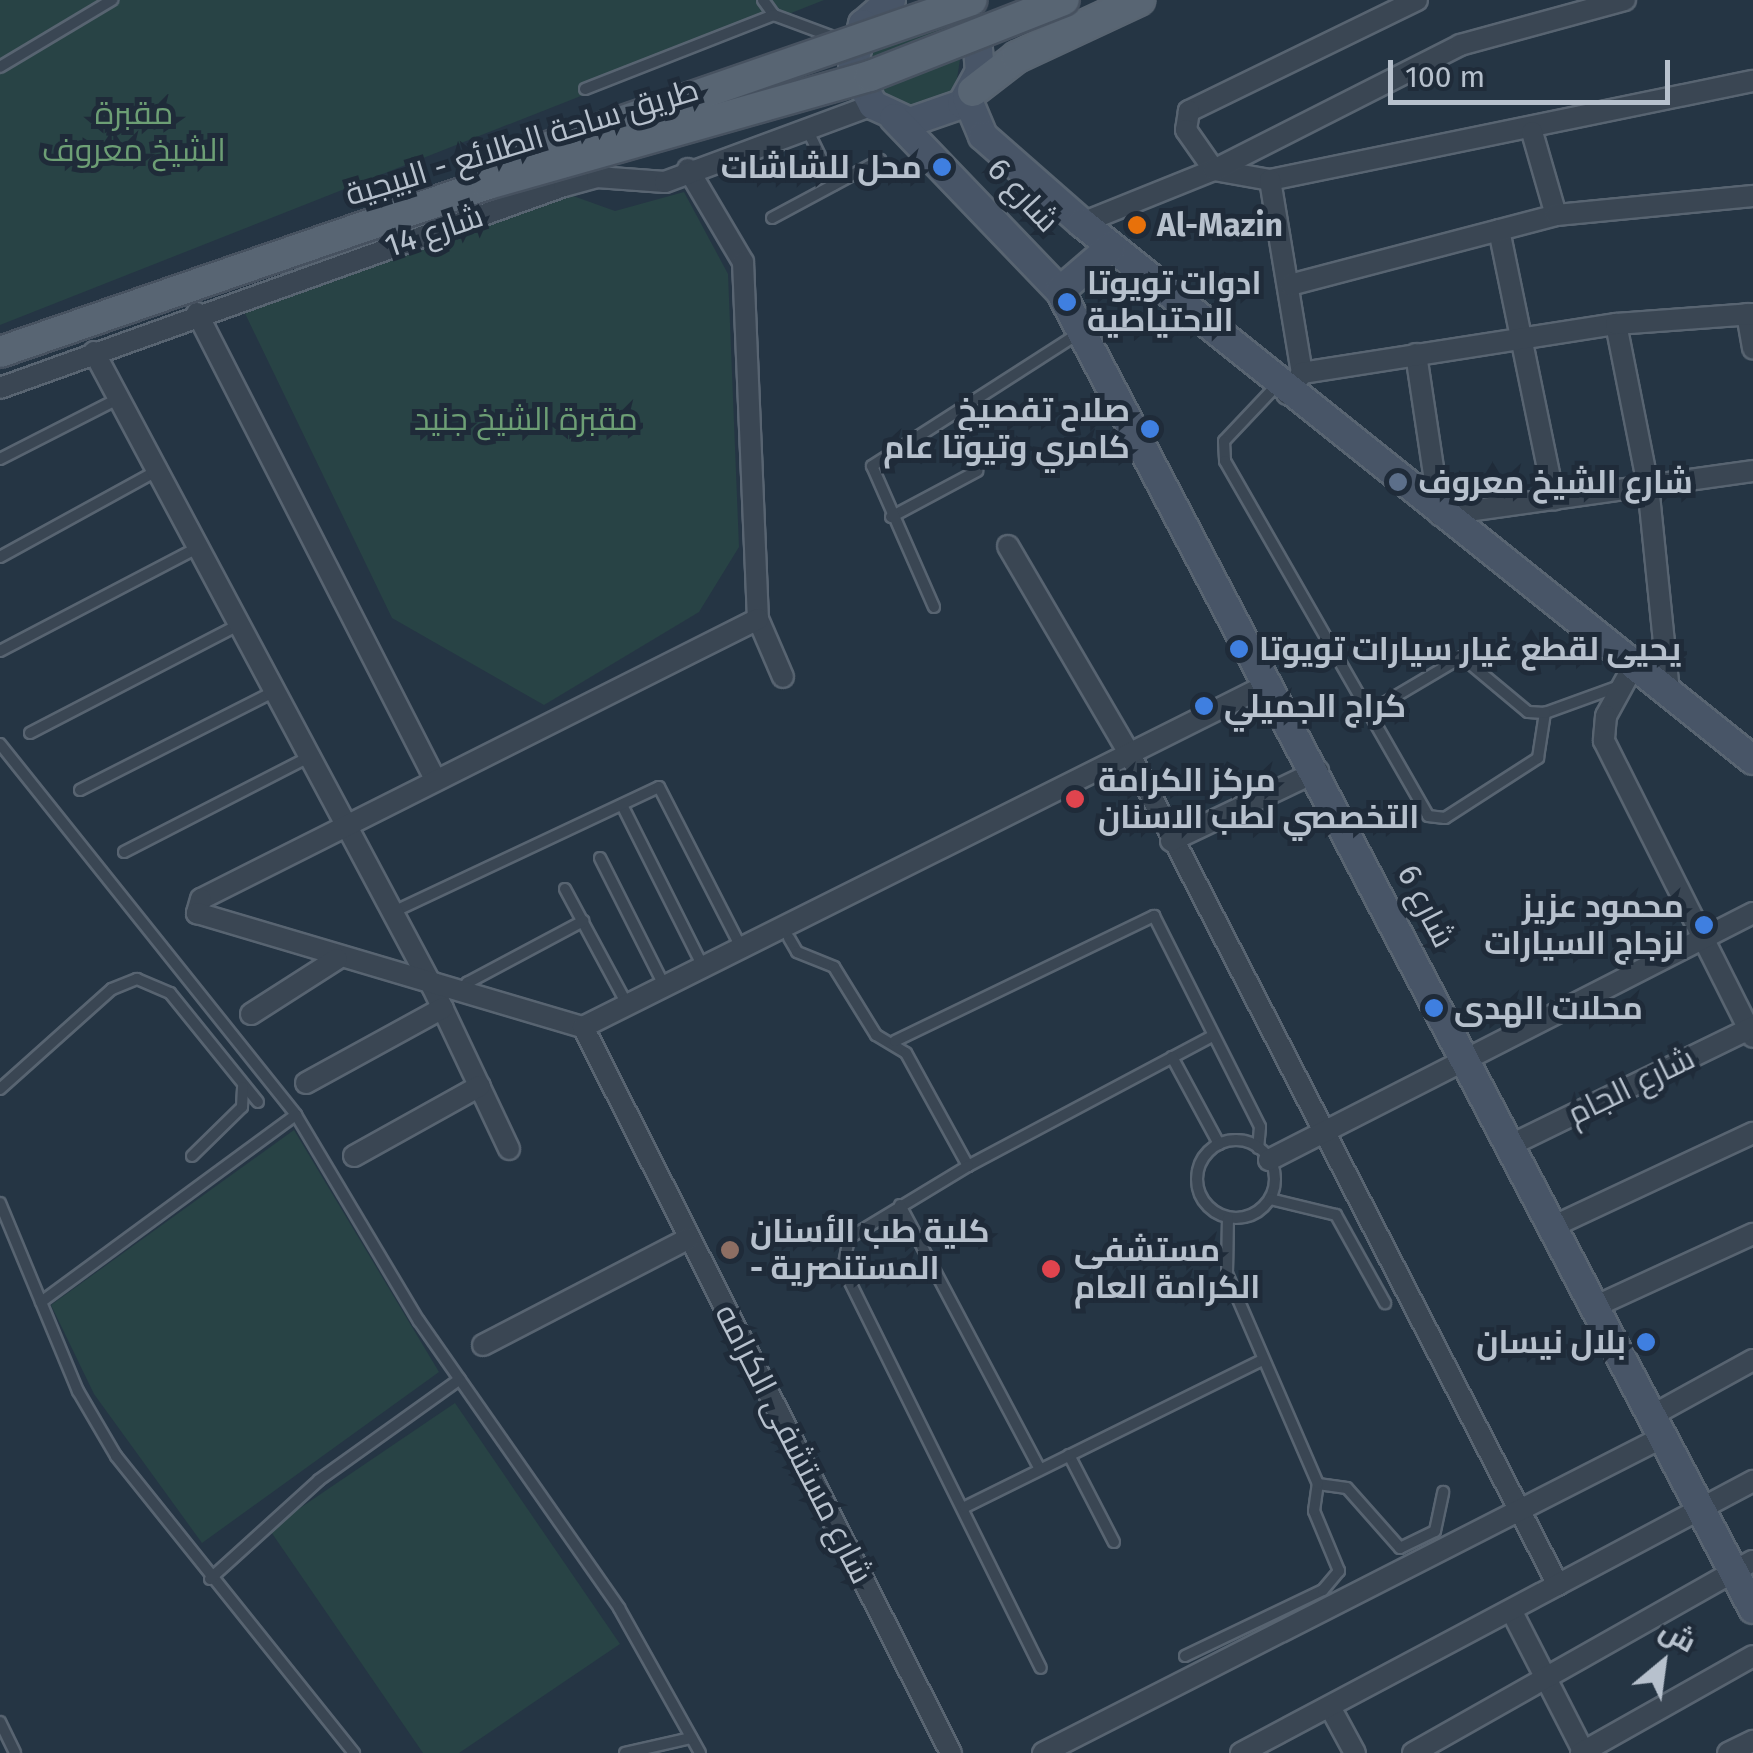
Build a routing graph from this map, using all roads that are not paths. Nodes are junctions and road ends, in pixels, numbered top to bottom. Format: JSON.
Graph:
{"nodes":[{"id":1,"x":112,"y":0,"type":"edge"},
{"id":2,"x":763,"y":0,"type":"edge"},
{"id":3,"x":863,"y":0,"type":"edge"},
{"id":4,"x":891,"y":0,"type":"edge"},
{"id":5,"x":942,"y":0,"type":"edge"},
{"id":6,"x":971,"y":0,"type":"edge"},
{"id":7,"x":1064,"y":0,"type":"edge"},
{"id":8,"x":1139,"y":0,"type":"edge"},
{"id":9,"x":1417,"y":0,"type":"edge"},
{"id":10,"x":1624,"y":0,"type":"edge"},
{"id":11,"x":774,"y":15,"type":"junction"},
{"id":12,"x":857,"y":38,"type":"junction"},
{"id":13,"x":0,"y":67,"type":"edge"},
{"id":14,"x":1753,"y":80,"type":"edge"},
{"id":15,"x":586,"y":90,"type":"dead end"},
{"id":16,"x":970,"y":94,"type":"junction"},
{"id":17,"x":883,"y":112,"type":"junction"},
{"id":18,"x":806,"y":126,"type":"junction"},
{"id":19,"x":1532,"y":132,"type":"junction"},
{"id":20,"x":880,"y":160,"type":"dead end"},
{"id":21,"x":688,"y":169,"type":"junction"},
{"id":22,"x":1214,"y":170,"type":"junction"},
{"id":23,"x":1270,"y":180,"type":"junction"},
{"id":24,"x":834,"y":184,"type":"junction"},
{"id":25,"x":1753,"y":196,"type":"edge"},
{"id":26,"x":1556,"y":215,"type":"junction"},
{"id":27,"x":772,"y":218,"type":"dead end"},
{"id":28,"x":1082,"y":223,"type":"junction"},
{"id":29,"x":1499,"y":230,"type":"junction"},
{"id":30,"x":1112,"y":247,"type":"junction"},
{"id":31,"x":1290,"y":285,"type":"junction"},
{"id":32,"x":1060,"y":291,"type":"junction"},
{"id":33,"x":197,"y":313,"type":"junction"},
{"id":34,"x":1750,"y":314,"type":"edge"},
{"id":35,"x":1616,"y":324,"type":"junction"},
{"id":36,"x":1083,"y":331,"type":"junction"},
{"id":37,"x":1523,"y":338,"type":"junction"},
{"id":38,"x":1753,"y":348,"type":"edge"},
{"id":39,"x":0,"y":352,"type":"edge"},
{"id":40,"x":94,"y":352,"type":"junction"},
{"id":41,"x":1416,"y":354,"type":"junction"},
{"id":42,"x":1289,"y":384,"type":"junction"},
{"id":43,"x":0,"y":388,"type":"edge"},
{"id":44,"x":124,"y":396,"type":"junction"},
{"id":45,"x":0,"y":459,"type":"edge"},
{"id":46,"x":160,"y":469,"type":"junction"},
{"id":47,"x":977,"y":470,"type":"dead end"},
{"id":48,"x":1753,"y":471,"type":"edge"},
{"id":49,"x":1648,"y":485,"type":"junction"},
{"id":50,"x":1554,"y":499,"type":"junction"},
{"id":51,"x":1440,"y":515,"type":"junction"},
{"id":52,"x":892,"y":517,"type":"junction"},
{"id":53,"x":1008,"y":546,"type":"dead end"},
{"id":54,"x":200,"y":547,"type":"junction"},
{"id":55,"x":0,"y":557,"type":"edge"},
{"id":56,"x":934,"y":607,"type":"dead end"},
{"id":57,"x":758,"y":619,"type":"junction"},
{"id":58,"x":239,"y":624,"type":"junction"},
{"id":59,"x":0,"y":651,"type":"edge"},
{"id":60,"x":1626,"y":676,"type":"junction"},
{"id":61,"x":783,"y":677,"type":"dead end"},
{"id":62,"x":1272,"y":682,"type":"junction"},
{"id":63,"x":273,"y":692,"type":"junction"},
{"id":64,"x":1669,"y":692,"type":"junction"},
{"id":65,"x":1369,"y":712,"type":"junction"},
{"id":66,"x":1545,"y":713,"type":"junction"},
{"id":67,"x":30,"y":733,"type":"dead end"},
{"id":68,"x":0,"y":744,"type":"edge"},
{"id":69,"x":1128,"y":753,"type":"junction"},
{"id":70,"x":307,"y":758,"type":"junction"},
{"id":71,"x":1753,"y":760,"type":"edge"},
{"id":72,"x":1318,"y":771,"type":"junction"},
{"id":73,"x":435,"y":778,"type":"junction"},
{"id":74,"x":80,"y":790,"type":"dead end"},
{"id":75,"x":622,"y":805,"type":"junction"},
{"id":76,"x":341,"y":826,"type":"junction"},
{"id":77,"x":1171,"y":840,"type":"junction"},
{"id":78,"x":124,"y":852,"type":"dead end"},
{"id":79,"x":600,"y":858,"type":"dead end"},
{"id":80,"x":565,"y":889,"type":"dead end"},
{"id":81,"x":1753,"y":912,"type":"edge"},
{"id":82,"x":390,"y":913,"type":"junction"},
{"id":83,"x":583,"y":921,"type":"junction"},
{"id":84,"x":789,"y":938,"type":"dead end"},
{"id":85,"x":1703,"y":938,"type":"junction"},
{"id":86,"x":740,"y":945,"type":"junction"},
{"id":87,"x":337,"y":959,"type":"junction"},
{"id":88,"x":702,"y":965,"type":"junction"},
{"id":89,"x":664,"y":985,"type":"junction"},
{"id":90,"x":461,"y":996,"type":"junction"},
{"id":91,"x":438,"y":998,"type":"junction"},
{"id":92,"x":627,"y":1004,"type":"junction"},
{"id":93,"x":251,"y":1014,"type":"dead end"},
{"id":94,"x":583,"y":1028,"type":"junction"},
{"id":95,"x":1752,"y":1031,"type":"edge"},
{"id":96,"x":1211,"y":1036,"type":"junction"},
{"id":97,"x":895,"y":1041,"type":"junction"},
{"id":98,"x":1172,"y":1058,"type":"junction"},
{"id":99,"x":1462,"y":1058,"type":"junction"},
{"id":100,"x":238,"y":1077,"type":"junction"},
{"id":101,"x":306,"y":1083,"type":"dead end"},
{"id":102,"x":480,"y":1086,"type":"junction"},
{"id":103,"x":0,"y":1089,"type":"edge"},
{"id":104,"x":258,"y":1102,"type":"dead end"},
{"id":105,"x":296,"y":1115,"type":"junction"},
{"id":106,"x":1324,"y":1127,"type":"junction"},
{"id":107,"x":1753,"y":1133,"type":"edge"},
{"id":108,"x":1219,"y":1144,"type":"junction"},
{"id":109,"x":1509,"y":1146,"type":"junction"},
{"id":110,"x":509,"y":1149,"type":"dead end"},
{"id":111,"x":1264,"y":1154,"type":"junction"},
{"id":112,"x":192,"y":1156,"type":"dead end"},
{"id":113,"x":354,"y":1156,"type":"dead end"},
{"id":114,"x":968,"y":1166,"type":"junction"},
{"id":115,"x":1270,"y":1198,"type":"junction"},
{"id":116,"x":0,"y":1203,"type":"edge"},
{"id":117,"x":900,"y":1205,"type":"junction"},
{"id":118,"x":1228,"y":1218,"type":"junction"},
{"id":119,"x":1552,"y":1227,"type":"junction"},
{"id":120,"x":1753,"y":1234,"type":"edge"},
{"id":121,"x":690,"y":1238,"type":"junction"},
{"id":122,"x":41,"y":1302,"type":"junction"},
{"id":123,"x":1385,"y":1303,"type":"dead end"},
{"id":124,"x":1594,"y":1306,"type":"junction"},
{"id":125,"x":483,"y":1345,"type":"dead end"},
{"id":126,"x":1753,"y":1360,"type":"edge"},
{"id":127,"x":1261,"y":1361,"type":"junction"},
{"id":128,"x":460,"y":1379,"type":"junction"},
{"id":129,"x":1659,"y":1426,"type":"junction"},
{"id":130,"x":1068,"y":1455,"type":"junction"},
{"id":131,"x":1040,"y":1469,"type":"junction"},
{"id":132,"x":1753,"y":1481,"type":"edge"},
{"id":133,"x":1318,"y":1484,"type":"junction"},
{"id":134,"x":1443,"y":1492,"type":"dead end"},
{"id":135,"x":965,"y":1506,"type":"junction"},
{"id":136,"x":1701,"y":1508,"type":"junction"},
{"id":137,"x":1523,"y":1511,"type":"junction"},
{"id":138,"x":1114,"y":1542,"type":"dead end"},
{"id":139,"x":1743,"y":1567,"type":"edge"},
{"id":140,"x":210,"y":1579,"type":"junction"},
{"id":141,"x":1558,"y":1585,"type":"junction"},
{"id":142,"x":1753,"y":1609,"type":"edge"},
{"id":143,"x":1512,"y":1612,"type":"junction"},
{"id":144,"x":1184,"y":1656,"type":"dead end"},
{"id":145,"x":1753,"y":1656,"type":"edge"},
{"id":146,"x":1042,"y":1668,"type":"dead end"},
{"id":147,"x":1544,"y":1673,"type":"junction"},
{"id":148,"x":1330,"y":1708,"type":"junction"},
{"id":149,"x":0,"y":1722,"type":"edge"},
{"id":150,"x":692,"y":1738,"type":"junction"},
{"id":151,"x":1753,"y":1741,"type":"edge"},
{"id":152,"x":1583,"y":1752,"type":"edge"},
{"id":153,"x":15,"y":1753,"type":"edge"},
{"id":154,"x":354,"y":1753,"type":"edge"},
{"id":155,"x":625,"y":1753,"type":"edge"},
{"id":156,"x":700,"y":1753,"type":"edge"},
{"id":157,"x":951,"y":1753,"type":"edge"},
{"id":158,"x":1044,"y":1753,"type":"edge"},
{"id":159,"x":1242,"y":1753,"type":"edge"},
{"id":160,"x":1355,"y":1753,"type":"edge"},
{"id":161,"x":1413,"y":1753,"type":"edge"},
{"id":162,"x":1728,"y":1753,"type":"edge"}],
"edges":[{"from":1,"to":13,"type":"lane"},
{"from":2,"to":11,"type":"lane"},
{"from":3,"to":12,"type":"street"},
{"from":4,"to":12,"type":"street"},
{"from":5,"to":16,"type":"street"},
{"from":6,"to":39,"type":"main road","name":"طريق ساحة الطلائع - البيجية","bridge":true},
{"from":7,"to":39,"type":"main road","name":"طريق ساحة الطلائع - البيجية","bridge":true},
{"from":8,"to":16,"type":"main road"},
{"from":9,"to":22,"type":"street"},
{"from":10,"to":22,"type":"street"},
{"from":11,"to":12,"type":"lane"},
{"from":11,"to":15,"type":"lane"},
{"from":12,"to":17,"type":"street"},
{"from":14,"to":19,"type":"street"},
{"from":16,"to":17,"type":"street"},
{"from":16,"to":28,"type":"street"},
{"from":17,"to":18,"type":"street","name":"شارع 14"},
{"from":17,"to":32,"type":"street","name":"شارع 6"},
{"from":18,"to":21,"type":"street","name":"شارع 14"},
{"from":18,"to":24,"type":"lane"},
{"from":19,"to":23,"type":"street"},
{"from":19,"to":26,"type":"street"},
{"from":20,"to":24,"type":"lane"},
{"from":21,"to":33,"type":"street","name":"شارع 14"},
{"from":21,"to":57,"type":"street"},
{"from":22,"to":23,"type":"street"},
{"from":22,"to":28,"type":"street"},
{"from":23,"to":31,"type":"street"},
{"from":24,"to":27,"type":"lane"},
{"from":25,"to":26,"type":"street"},
{"from":26,"to":29,"type":"street"},
{"from":28,"to":30,"type":"street"},
{"from":29,"to":31,"type":"street"},
{"from":29,"to":37,"type":"street"},
{"from":30,"to":32,"type":"street"},
{"from":30,"to":42,"type":"street"},
{"from":31,"to":42,"type":"street"},
{"from":32,"to":36,"type":"street","name":"شارع 6"},
{"from":33,"to":40,"type":"street","name":"شارع 14"},
{"from":33,"to":73,"type":"street"},
{"from":34,"to":35,"type":"street"},
{"from":34,"to":38,"type":"street"},
{"from":35,"to":37,"type":"street"},
{"from":35,"to":49,"type":"street"},
{"from":36,"to":52,"type":"lane"},
{"from":36,"to":62,"type":"street","name":"شارع 6"},
{"from":37,"to":41,"type":"street"},
{"from":37,"to":50,"type":"street"},
{"from":40,"to":43,"type":"street","name":"شارع 14"},
{"from":40,"to":44,"type":"street"},
{"from":41,"to":42,"type":"street"},
{"from":41,"to":51,"type":"street"},
{"from":42,"to":51,"type":"street"},
{"from":42,"to":65,"type":"lane"},
{"from":44,"to":45,"type":"lane"},
{"from":44,"to":46,"type":"street"},
{"from":46,"to":54,"type":"street"},
{"from":46,"to":55,"type":"lane"},
{"from":47,"to":52,"type":"lane"},
{"from":48,"to":49,"type":"street"},
{"from":49,"to":50,"type":"street"},
{"from":49,"to":64,"type":"street"},
{"from":50,"to":51,"type":"street"},
{"from":51,"to":60,"type":"street"},
{"from":52,"to":56,"type":"lane"},
{"from":53,"to":69,"type":"street"},
{"from":54,"to":58,"type":"street"},
{"from":54,"to":59,"type":"lane"},
{"from":57,"to":61,"type":"street"},
{"from":57,"to":73,"type":"street"},
{"from":58,"to":63,"type":"street"},
{"from":58,"to":67,"type":"lane"},
{"from":60,"to":64,"type":"street"},
{"from":60,"to":66,"type":"lane"},
{"from":60,"to":85,"type":"street"},
{"from":62,"to":69,"type":"street"},
{"from":62,"to":72,"type":"street","name":"شارع 6"},
{"from":63,"to":70,"type":"street"},
{"from":63,"to":74,"type":"lane"},
{"from":64,"to":71,"type":"street"},
{"from":65,"to":66,"type":"lane"},
{"from":65,"to":66,"type":"lane"},
{"from":68,"to":105,"type":"lane"},
{"from":69,"to":77,"type":"street"},
{"from":69,"to":86,"type":"street"},
{"from":70,"to":76,"type":"street"},
{"from":70,"to":78,"type":"lane"},
{"from":72,"to":77,"type":"street"},
{"from":72,"to":99,"type":"street","name":"شارع 6"},
{"from":73,"to":76,"type":"street"},
{"from":75,"to":82,"type":"lane"},
{"from":75,"to":86,"type":"lane"},
{"from":75,"to":88,"type":"lane"},
{"from":76,"to":82,"type":"street"},
{"from":76,"to":87,"type":"street"},
{"from":77,"to":106,"type":"street"},
{"from":79,"to":89,"type":"lane"},
{"from":80,"to":83,"type":"lane"},
{"from":81,"to":85,"type":"street"},
{"from":82,"to":91,"type":"street"},
{"from":83,"to":90,"type":"lane"},
{"from":83,"to":92,"type":"lane"},
{"from":84,"to":97,"type":"lane"},
{"from":85,"to":95,"type":"street"},
{"from":85,"to":99,"type":"street"},
{"from":86,"to":88,"type":"street"},
{"from":87,"to":91,"type":"street"},
{"from":87,"to":93,"type":"street"},
{"from":88,"to":89,"type":"street"},
{"from":89,"to":92,"type":"street"},
{"from":90,"to":91,"type":"street"},
{"from":90,"to":94,"type":"street"},
{"from":91,"to":101,"type":"street"},
{"from":91,"to":102,"type":"street"},
{"from":92,"to":94,"type":"street"},
{"from":94,"to":121,"type":"street","name":"شارع مستشفى الكرامه"},
{"from":95,"to":109,"type":"street","name":"شارع الجام"},
{"from":96,"to":97,"type":"lane"},
{"from":96,"to":98,"type":"lane"},
{"from":96,"to":111,"type":"lane"},
{"from":97,"to":114,"type":"lane"},
{"from":98,"to":108,"type":"lane"},
{"from":98,"to":114,"type":"lane"},
{"from":99,"to":106,"type":"street"},
{"from":99,"to":109,"type":"street","name":"شارع 6"},
{"from":100,"to":103,"type":"lane"},
{"from":100,"to":104,"type":"lane"},
{"from":100,"to":112,"type":"lane"},
{"from":102,"to":110,"type":"street"},
{"from":102,"to":113,"type":"street"},
{"from":105,"to":122,"type":"lane"},
{"from":105,"to":128,"type":"lane"},
{"from":106,"to":111,"type":"street"},
{"from":106,"to":137,"type":"street"},
{"from":107,"to":119,"type":"street"},
{"from":108,"to":111,"type":"lane"},
{"from":108,"to":118,"type":"lane"},
{"from":109,"to":119,"type":"street","name":"شارع 6"},
{"from":111,"to":115,"type":"lane"},
{"from":114,"to":117,"type":"lane"},
{"from":115,"to":118,"type":"lane"},
{"from":115,"to":123,"type":"lane"},
{"from":116,"to":122,"type":"lane"},
{"from":117,"to":131,"type":"lane"},
{"from":117,"to":135,"type":"lane"},
{"from":118,"to":127,"type":"lane"},
{"from":119,"to":124,"type":"street","name":"شارع 6"},
{"from":120,"to":124,"type":"street"},
{"from":121,"to":125,"type":"street"},
{"from":121,"to":157,"type":"street","name":"شارع مستشفى الكرامه"},
{"from":122,"to":140,"type":"lane"},
{"from":124,"to":129,"type":"street","name":"شارع 6"},
{"from":126,"to":129,"type":"street"},
{"from":127,"to":130,"type":"lane"},
{"from":127,"to":133,"type":"lane"},
{"from":128,"to":140,"type":"lane"},
{"from":128,"to":150,"type":"lane"},
{"from":129,"to":136,"type":"street","name":"شارع 6"},
{"from":129,"to":137,"type":"street"},
{"from":130,"to":131,"type":"lane"},
{"from":130,"to":138,"type":"lane"},
{"from":131,"to":135,"type":"lane"},
{"from":132,"to":136,"type":"street"},
{"from":133,"to":134,"type":"lane"},
{"from":133,"to":144,"type":"lane"},
{"from":135,"to":146,"type":"lane"},
{"from":136,"to":139,"type":"street","name":"شارع 6"},
{"from":136,"to":141,"type":"street"},
{"from":137,"to":141,"type":"street"},
{"from":137,"to":158,"type":"street"},
{"from":139,"to":142,"type":"street","name":"شارع 6"},
{"from":139,"to":147,"type":"street"},
{"from":140,"to":154,"type":"lane"},
{"from":141,"to":143,"type":"street"},
{"from":143,"to":147,"type":"street"},
{"from":143,"to":148,"type":"street"},
{"from":145,"to":152,"type":"street"},
{"from":147,"to":152,"type":"street"},
{"from":147,"to":161,"type":"street"},
{"from":148,"to":159,"type":"street"},
{"from":148,"to":160,"type":"street"},
{"from":149,"to":153,"type":"lane"},
{"from":150,"to":155,"type":"lane"},
{"from":150,"to":156,"type":"lane"},
{"from":151,"to":162,"type":"street"}]}
